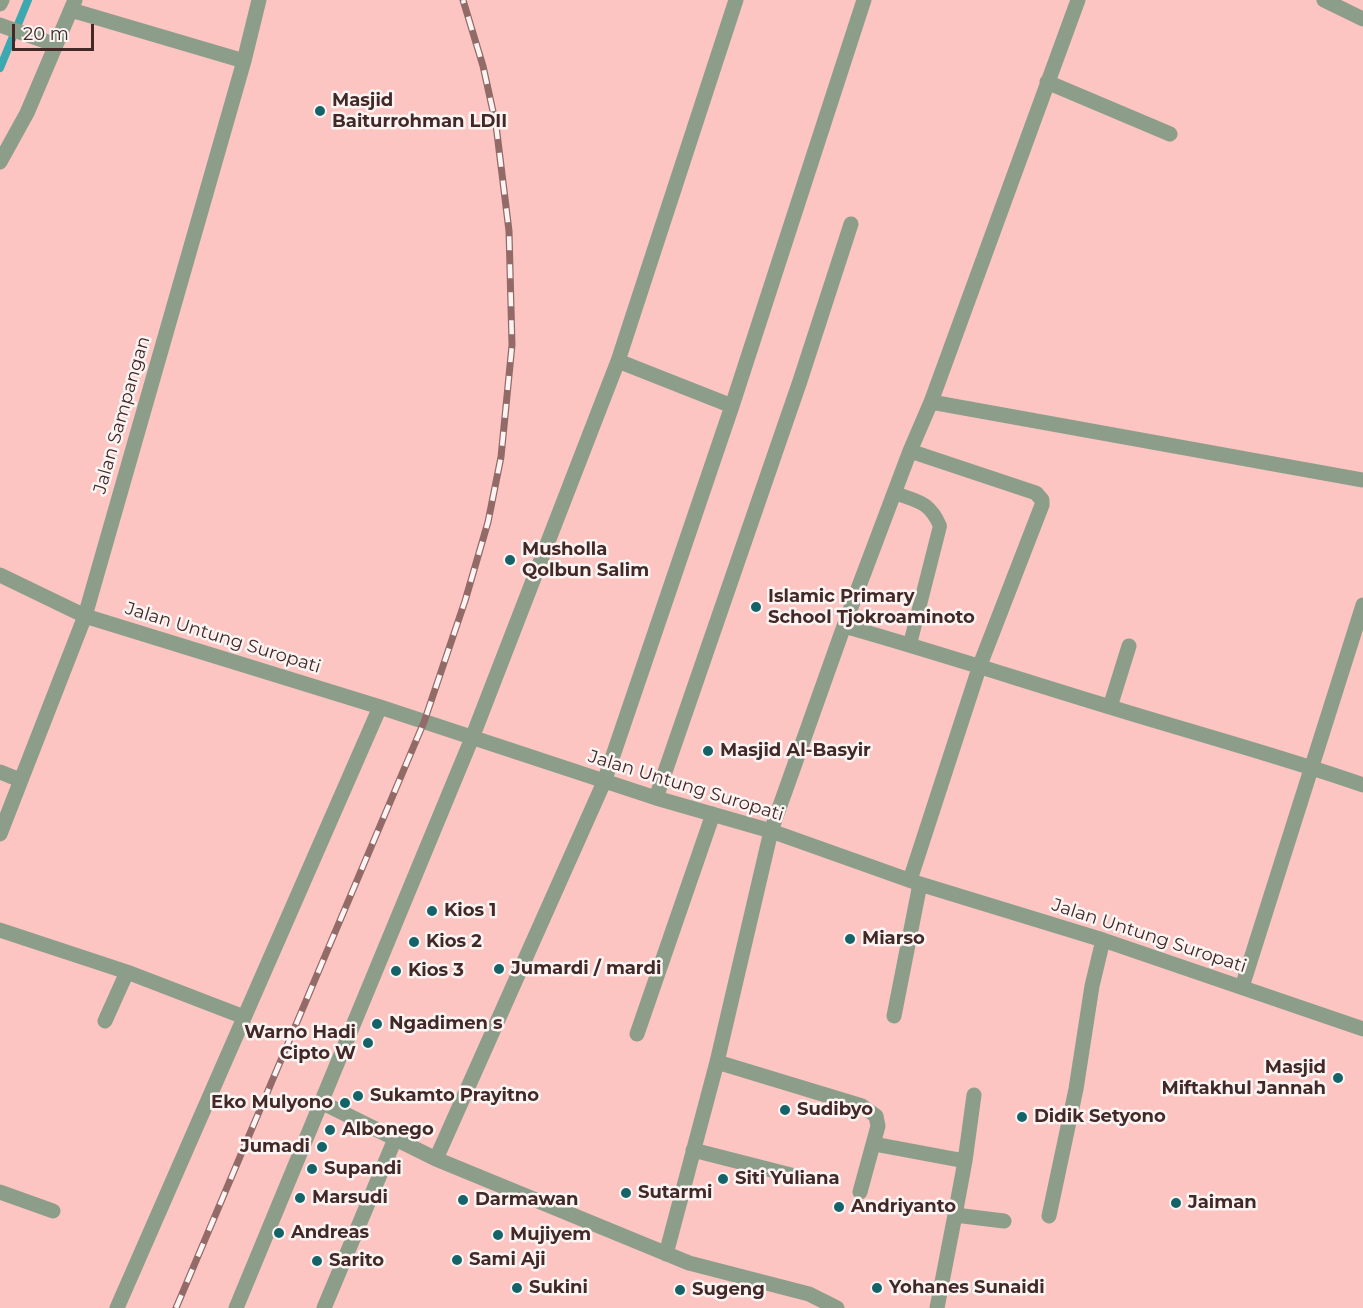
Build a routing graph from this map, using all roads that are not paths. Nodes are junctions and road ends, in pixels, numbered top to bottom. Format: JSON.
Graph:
{"nodes":[{"id":1,"x":259,"y":0,"type":"edge"},
{"id":2,"x":736,"y":0,"type":"edge"},
{"id":3,"x":864,"y":0,"type":"edge"},
{"id":4,"x":1078,"y":0,"type":"edge"},
{"id":5,"x":1324,"y":0,"type":"edge"},
{"id":6,"x":73,"y":5,"type":"edge"},
{"id":7,"x":1363,"y":19,"type":"edge"},
{"id":8,"x":2,"y":25,"type":"edge"},
{"id":9,"x":56,"y":45,"type":"junction"},
{"id":10,"x":244,"y":61,"type":"junction"},
{"id":11,"x":1047,"y":82,"type":"junction"},
{"id":12,"x":1170,"y":134,"type":"dead end"},
{"id":13,"x":0,"y":162,"type":"edge"},
{"id":14,"x":851,"y":224,"type":"dead end"},
{"id":15,"x":618,"y":361,"type":"junction"},
{"id":16,"x":931,"y":402,"type":"junction"},
{"id":17,"x":732,"y":406,"type":"junction"},
{"id":18,"x":910,"y":451,"type":"junction"},
{"id":19,"x":1363,"y":480,"type":"edge"},
{"id":20,"x":895,"y":492,"type":"junction"},
{"id":21,"x":0,"y":575,"type":"edge"},
{"id":22,"x":1363,"y":605,"type":"edge"},
{"id":23,"x":84,"y":616,"type":"junction"},
{"id":24,"x":844,"y":626,"type":"junction"},
{"id":25,"x":910,"y":644,"type":"junction"},
{"id":26,"x":1129,"y":646,"type":"dead end"},
{"id":27,"x":980,"y":665,"type":"junction"},
{"id":28,"x":380,"y":706,"type":"junction"},
{"id":29,"x":1110,"y":707,"type":"junction"},
{"id":30,"x":472,"y":738,"type":"junction"},
{"id":31,"x":1311,"y":767,"type":"junction"},
{"id":32,"x":0,"y":772,"type":"edge"},
{"id":33,"x":20,"y":780,"type":"junction"},
{"id":34,"x":604,"y":782,"type":"junction"},
{"id":35,"x":1363,"y":785,"type":"edge"},
{"id":36,"x":656,"y":798,"type":"junction"},
{"id":37,"x":712,"y":814,"type":"junction"},
{"id":38,"x":771,"y":831,"type":"junction"},
{"id":39,"x":0,"y":834,"type":"edge"},
{"id":40,"x":915,"y":882,"type":"junction"},
{"id":41,"x":0,"y":930,"type":"edge"},
{"id":42,"x":1103,"y":940,"type":"junction"},
{"id":43,"x":127,"y":972,"type":"junction"},
{"id":44,"x":1242,"y":987,"type":"junction"},
{"id":45,"x":894,"y":1016,"type":"dead end"},
{"id":46,"x":244,"y":1017,"type":"junction"},
{"id":47,"x":105,"y":1021,"type":"dead end"},
{"id":48,"x":1363,"y":1029,"type":"edge"},
{"id":49,"x":637,"y":1034,"type":"dead end"},
{"id":50,"x":717,"y":1062,"type":"junction"},
{"id":51,"x":974,"y":1095,"type":"dead end"},
{"id":52,"x":321,"y":1102,"type":"junction"},
{"id":53,"x":395,"y":1139,"type":"junction"},
{"id":54,"x":874,"y":1144,"type":"junction"},
{"id":55,"x":693,"y":1150,"type":"junction"},
{"id":56,"x":436,"y":1159,"type":"junction"},
{"id":57,"x":965,"y":1161,"type":"junction"},
{"id":58,"x":791,"y":1175,"type":"dead end"},
{"id":59,"x":0,"y":1192,"type":"edge"},
{"id":60,"x":860,"y":1192,"type":"dead end"},
{"id":61,"x":53,"y":1211,"type":"dead end"},
{"id":62,"x":955,"y":1215,"type":"junction"},
{"id":63,"x":1049,"y":1215,"type":"dead end"},
{"id":64,"x":1004,"y":1221,"type":"dead end"},
{"id":65,"x":666,"y":1254,"type":"junction"},
{"id":66,"x":117,"y":1308,"type":"edge"},
{"id":67,"x":236,"y":1308,"type":"edge"},
{"id":68,"x":324,"y":1308,"type":"edge"},
{"id":69,"x":837,"y":1308,"type":"edge"},
{"id":70,"x":937,"y":1308,"type":"edge"}],
"edges":[{"from":1,"to":10,"type":"street","name":"Jalan Sampangan"},
{"from":2,"to":15,"type":"street"},
{"from":3,"to":17,"type":"street"},
{"from":4,"to":11,"type":"street"},
{"from":5,"to":7,"type":"street"},
{"from":6,"to":9,"type":"street"},
{"from":6,"to":10,"type":"street"},
{"from":8,"to":9,"type":"street"},
{"from":9,"to":13,"type":"street"},
{"from":10,"to":23,"type":"street","name":"Jalan Sampangan"},
{"from":11,"to":12,"type":"street"},
{"from":11,"to":16,"type":"street"},
{"from":14,"to":36,"type":"street"},
{"from":15,"to":17,"type":"street"},
{"from":15,"to":30,"type":"street"},
{"from":16,"to":18,"type":"street"},
{"from":16,"to":19,"type":"street"},
{"from":17,"to":34,"type":"street"},
{"from":18,"to":20,"type":"street"},
{"from":18,"to":27,"type":"street"},
{"from":20,"to":24,"type":"street"},
{"from":20,"to":25,"type":"lane"},
{"from":21,"to":23,"type":"street","name":"Jalan Untung Suropati"},
{"from":22,"to":31,"type":"street"},
{"from":23,"to":28,"type":"street","name":"Jalan Untung Suropati"},
{"from":23,"to":33,"type":"street","name":"Jalan Sampangan"},
{"from":24,"to":25,"type":"street"},
{"from":24,"to":38,"type":"street"},
{"from":25,"to":27,"type":"street"},
{"from":26,"to":29,"type":"street"},
{"from":27,"to":29,"type":"street"},
{"from":27,"to":40,"type":"street"},
{"from":28,"to":30,"type":"street","name":"Jalan Untung Suropati"},
{"from":28,"to":46,"type":"street"},
{"from":29,"to":31,"type":"street"},
{"from":30,"to":34,"type":"street","name":"Jalan Untung Suropati"},
{"from":30,"to":52,"type":"street"},
{"from":31,"to":35,"type":"street"},
{"from":31,"to":44,"type":"street"},
{"from":32,"to":33,"type":"street"},
{"from":33,"to":39,"type":"street","name":"Jalan Sampangan"},
{"from":34,"to":36,"type":"street","name":"Jalan Untung Suropati"},
{"from":34,"to":56,"type":"street"},
{"from":36,"to":37,"type":"street","name":"Jalan Untung Suropati"},
{"from":37,"to":38,"type":"street","name":"Jalan Untung Suropati"},
{"from":37,"to":49,"type":"street"},
{"from":38,"to":40,"type":"street","name":"Jalan Untung Suropati"},
{"from":38,"to":50,"type":"street"},
{"from":40,"to":42,"type":"street","name":"Jalan Untung Suropati"},
{"from":40,"to":45,"type":"street"},
{"from":41,"to":43,"type":"street"},
{"from":42,"to":44,"type":"street","name":"Jalan Untung Suropati"},
{"from":42,"to":63,"type":"street"},
{"from":43,"to":46,"type":"street"},
{"from":43,"to":47,"type":"street"},
{"from":44,"to":48,"type":"street","name":"Jalan Untung Suropati"},
{"from":46,"to":66,"type":"street"},
{"from":50,"to":54,"type":"street"},
{"from":50,"to":55,"type":"street"},
{"from":51,"to":57,"type":"street"},
{"from":52,"to":53,"type":"street"},
{"from":52,"to":67,"type":"street"},
{"from":53,"to":56,"type":"street"},
{"from":53,"to":68,"type":"street"},
{"from":54,"to":57,"type":"street"},
{"from":54,"to":60,"type":"street"},
{"from":55,"to":58,"type":"street"},
{"from":55,"to":65,"type":"street"},
{"from":56,"to":65,"type":"street"},
{"from":57,"to":62,"type":"street"},
{"from":59,"to":61,"type":"street"},
{"from":62,"to":64,"type":"street"},
{"from":62,"to":70,"type":"street"},
{"from":65,"to":69,"type":"street"}]}
